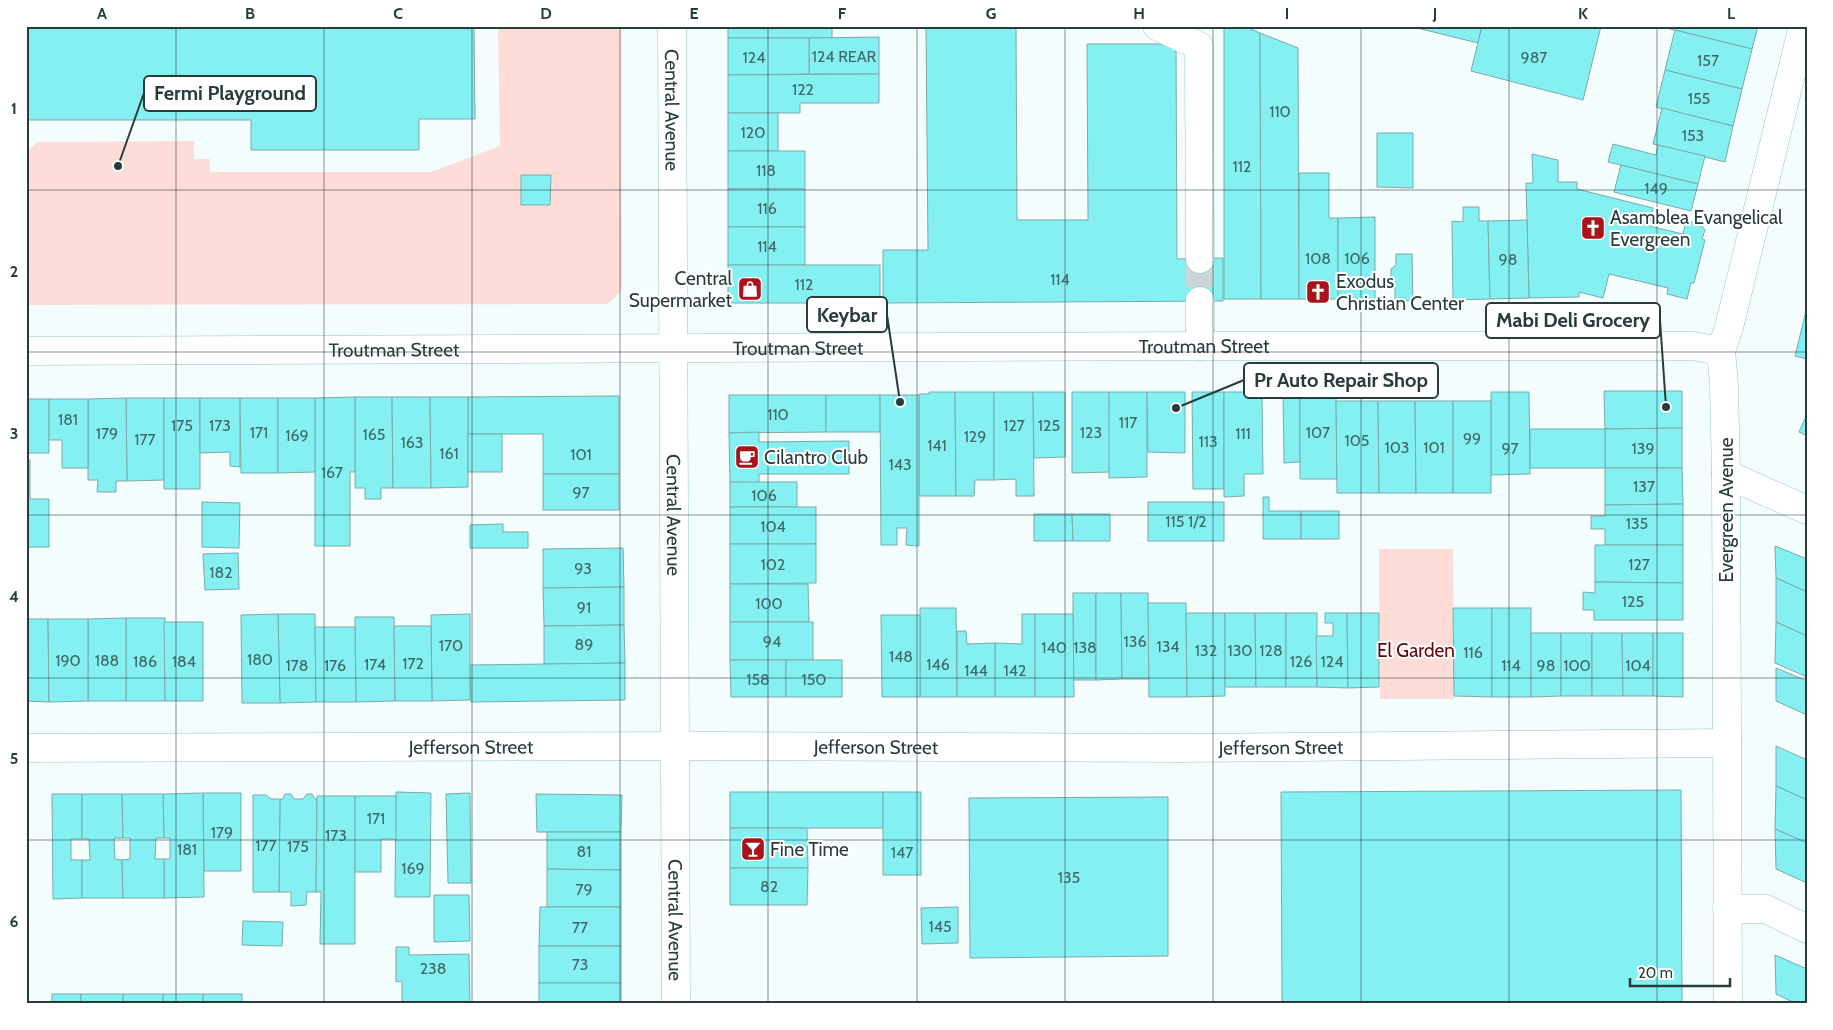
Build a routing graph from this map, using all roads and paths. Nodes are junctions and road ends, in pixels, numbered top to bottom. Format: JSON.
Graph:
{"nodes":[{"id":1,"x":672,"y":26,"type":"edge"},
{"id":2,"x":1157,"y":26,"type":"edge"},
{"id":3,"x":1803,"y":26,"type":"edge"},
{"id":4,"x":1200,"y":259,"type":"tunnel mouth"},
{"id":5,"x":1200,"y":301,"type":"tunnel mouth"},
{"id":6,"x":1200,"y":346,"type":"junction"},
{"id":7,"x":673,"y":349,"type":"junction"},
{"id":8,"x":26,"y":351,"type":"edge"},
{"id":9,"x":1721,"y":351,"type":"junction"},
{"id":10,"x":1726,"y":474,"type":"junction"},
{"id":11,"x":1807,"y":510,"type":"edge"},
{"id":12,"x":1727,"y":743,"type":"junction"},
{"id":13,"x":674,"y":746,"type":"junction"},
{"id":14,"x":26,"y":748,"type":"edge"},
{"id":15,"x":1727,"y":909,"type":"junction"},
{"id":16,"x":1807,"y":928,"type":"edge"},
{"id":17,"x":676,"y":1004,"type":"edge"},
{"id":18,"x":1728,"y":1004,"type":"edge"}],
"edges":[{"from":1,"to":7,"type":"street","name":"Central Avenue"},
{"from":2,"to":4,"type":"street"},
{"from":3,"to":9,"type":"street","name":"Evergreen Avenue"},
{"from":5,"to":6,"type":"street"},
{"from":6,"to":7,"type":"street","name":"Troutman Street"},
{"from":6,"to":9,"type":"street","name":"Troutman Street"},
{"from":7,"to":8,"type":"street","name":"Troutman Street"},
{"from":7,"to":13,"type":"street","name":"Central Avenue"},
{"from":9,"to":10,"type":"street","name":"Evergreen Avenue"},
{"from":10,"to":11,"type":"street"},
{"from":10,"to":12,"type":"street","name":"Evergreen Avenue"},
{"from":12,"to":13,"type":"street","name":"Jefferson Street"},
{"from":12,"to":15,"type":"street","name":"Evergreen Avenue"},
{"from":13,"to":14,"type":"street","name":"Jefferson Street"},
{"from":13,"to":17,"type":"street","name":"Central Avenue"},
{"from":15,"to":16,"type":"street"},
{"from":15,"to":18,"type":"street","name":"Evergreen Avenue"}]}
